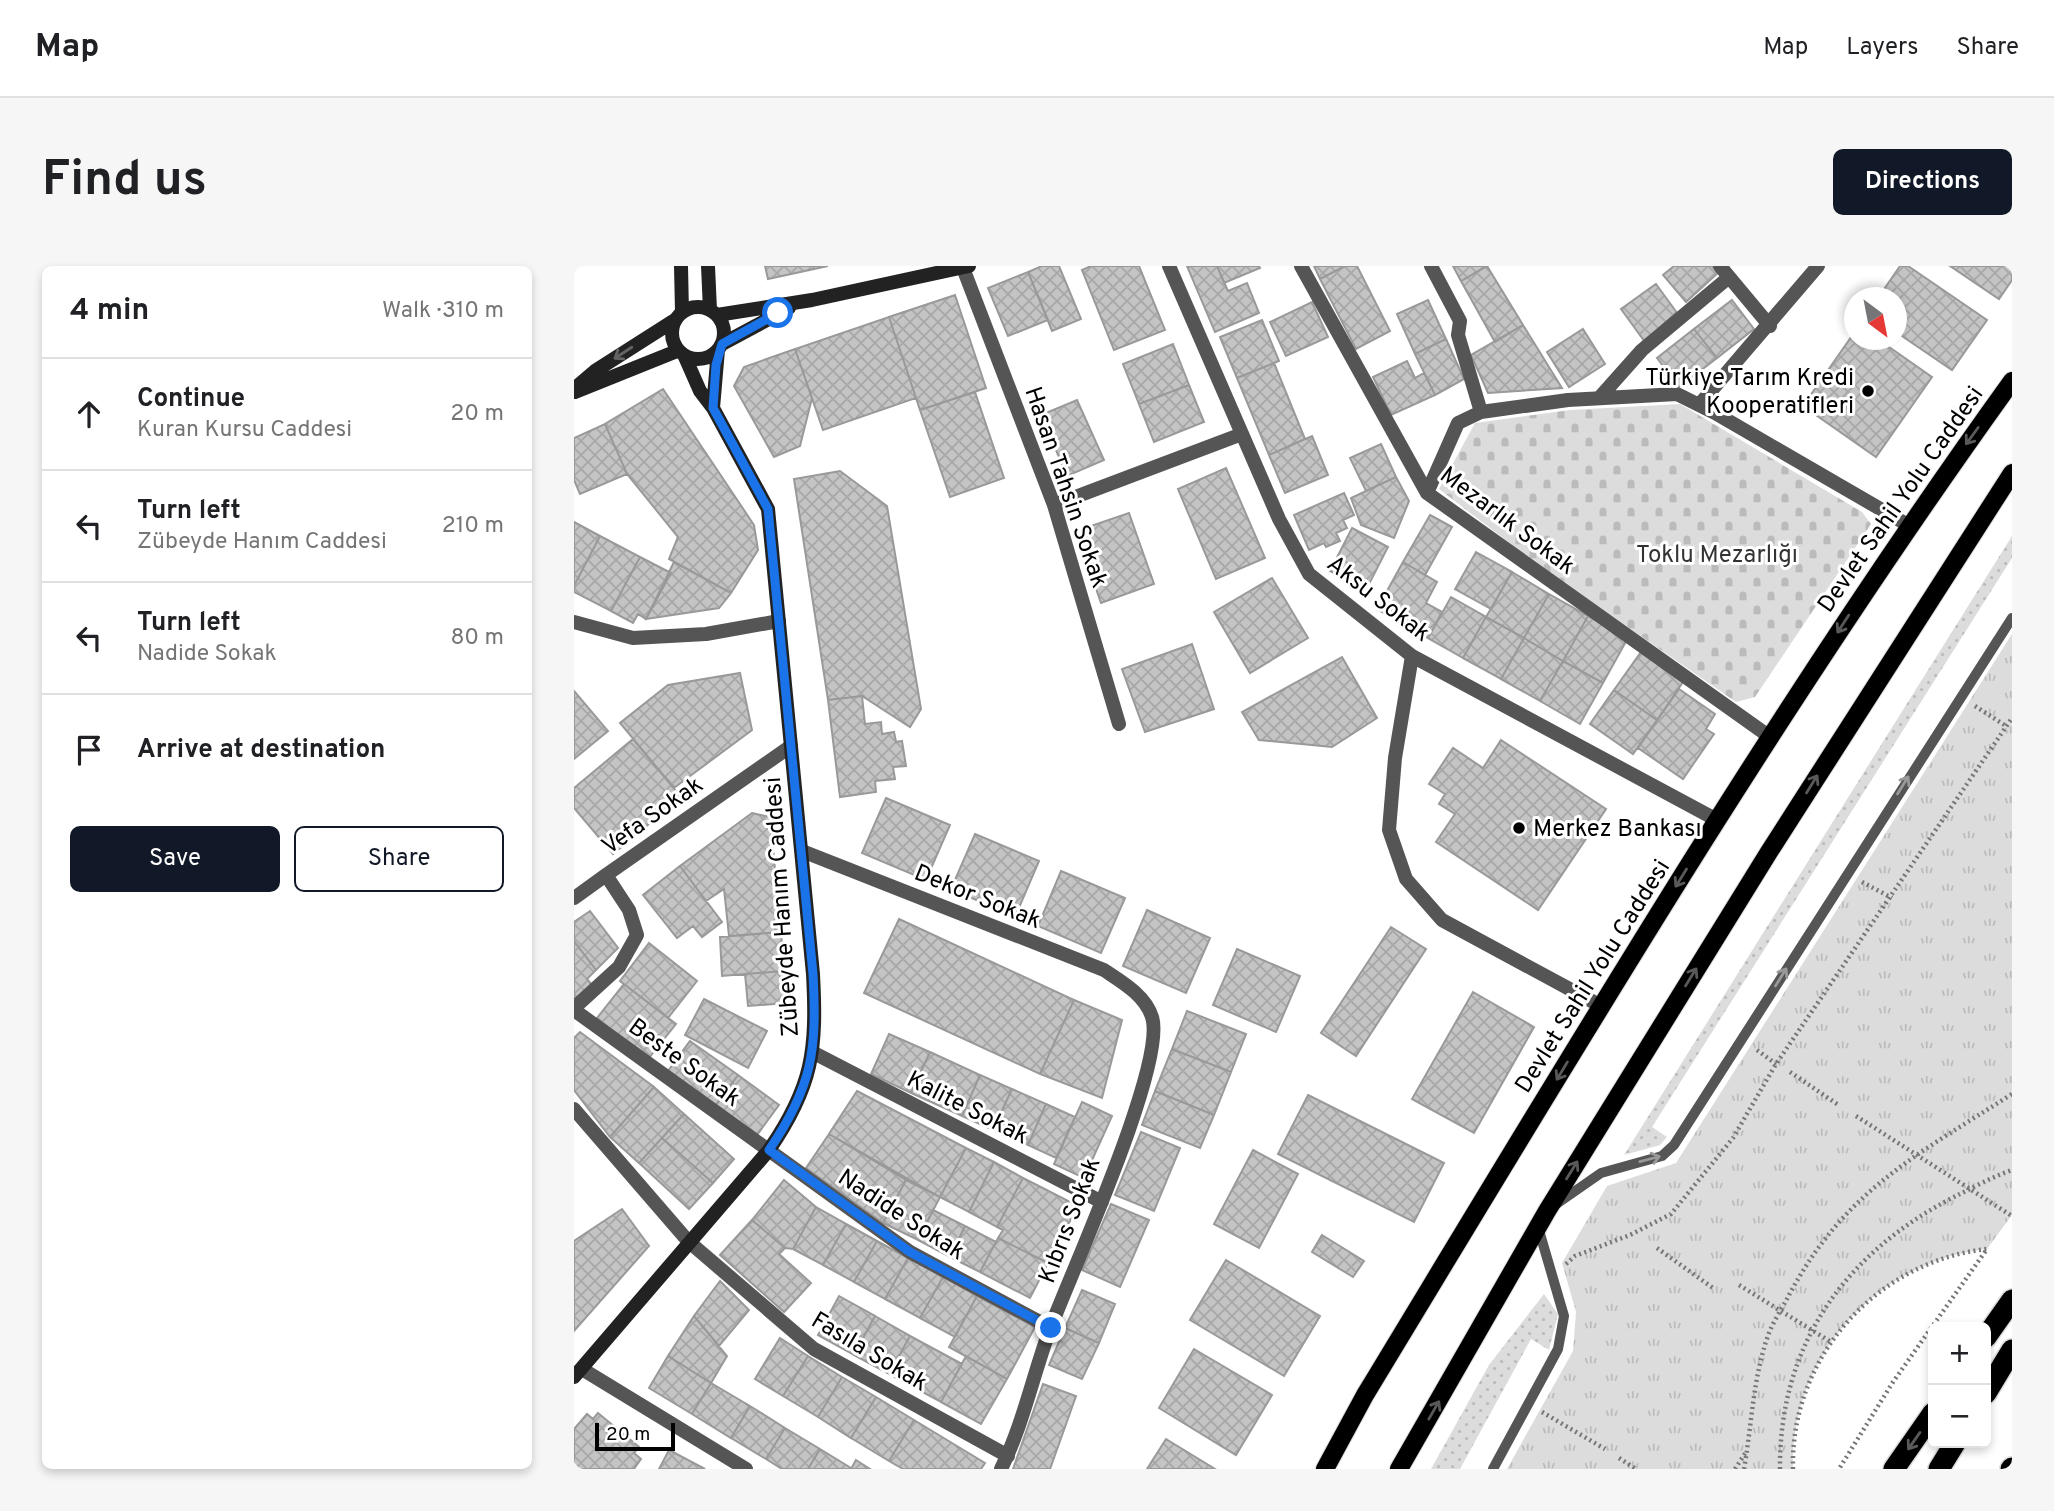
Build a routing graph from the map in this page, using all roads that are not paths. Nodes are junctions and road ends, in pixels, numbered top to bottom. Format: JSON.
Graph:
{"nodes":[{"id":1,"x":681,"y":266,"type":"edge"},
{"id":2,"x":708,"y":266,"type":"edge"},
{"id":3,"x":1169,"y":266,"type":"edge"},
{"id":4,"x":1301,"y":266,"type":"edge"},
{"id":5,"x":1431,"y":266,"type":"edge"},
{"id":6,"x":1818,"y":266,"type":"edge"},
{"id":7,"x":966,"y":267,"type":"edge"},
{"id":8,"x":1724,"y":272,"type":"edge"},
{"id":9,"x":812,"y":300,"type":"junction"},
{"id":10,"x":714,"y":312,"type":"junction"},
{"id":11,"x":678,"y":316,"type":"junction"},
{"id":12,"x":1769,"y":326,"type":"junction"},
{"id":13,"x":720,"y":347,"type":"junction"},
{"id":14,"x":681,"y":354,"type":"junction"},
{"id":15,"x":2012,"y":381,"type":"edge"},
{"id":16,"x":574,"y":391,"type":"edge"},
{"id":17,"x":1601,"y":396,"type":"junction"},
{"id":18,"x":1699,"y":405,"type":"junction"},
{"id":19,"x":713,"y":408,"type":"junction"},
{"id":20,"x":1481,"y":412,"type":"junction"},
{"id":21,"x":1241,"y":434,"type":"junction"},
{"id":22,"x":2012,"y":473,"type":"edge"},
{"id":23,"x":1427,"y":493,"type":"junction"},
{"id":24,"x":1054,"y":505,"type":"junction"},
{"id":25,"x":1908,"y":525,"type":"junction"},
{"id":26,"x":2012,"y":618,"type":"edge"},
{"id":27,"x":779,"y":621,"type":"junction"},
{"id":28,"x":574,"y":622,"type":"edge"},
{"id":29,"x":1412,"y":656,"type":"junction"},
{"id":30,"x":1119,"y":724,"type":"dead end"},
{"id":31,"x":1770,"y":737,"type":"junction"},
{"id":32,"x":791,"y":746,"type":"junction"},
{"id":33,"x":1717,"y":820,"type":"junction"},
{"id":34,"x":802,"y":851,"type":"junction"},
{"id":35,"x":606,"y":875,"type":"junction"},
{"id":36,"x":574,"y":898,"type":"edge"},
{"id":37,"x":1133,"y":989,"type":"joint"},
{"id":38,"x":1601,"y":1006,"type":"junction"},
{"id":39,"x":574,"y":1009,"type":"edge"},
{"id":40,"x":814,"y":1053,"type":"junction"},
{"id":41,"x":574,"y":1109,"type":"edge"},
{"id":42,"x":769,"y":1150,"type":"junction"},
{"id":43,"x":1102,"y":1202,"type":"junction"},
{"id":44,"x":1542,"y":1218,"type":"junction"},
{"id":45,"x":688,"y":1241,"type":"junction"},
{"id":46,"x":2012,"y":1300,"type":"edge"},
{"id":47,"x":1051,"y":1328,"type":"junction"},
{"id":48,"x":1991,"y":1331,"type":"edge"},
{"id":49,"x":2012,"y":1350,"type":"edge"},
{"id":50,"x":578,"y":1373,"type":"edge"},
{"id":51,"x":1990,"y":1385,"type":"edge"},
{"id":52,"x":1928,"y":1420,"type":"edge"},
{"id":53,"x":1952,"y":1448,"type":"edge"},
{"id":54,"x":1004,"y":1462,"type":"edge"},
{"id":55,"x":746,"y":1469,"type":"edge"},
{"id":56,"x":1325,"y":1469,"type":"edge"},
{"id":57,"x":1399,"y":1469,"type":"edge"},
{"id":58,"x":1493,"y":1469,"type":"edge"},
{"id":59,"x":1894,"y":1469,"type":"edge"},
{"id":60,"x":1939,"y":1469,"type":"edge"}],
"edges":[{"from":1,"to":11,"type":"street","name":"Zübeyde Hanım Caddesi"},
{"from":2,"to":10,"type":"street"},
{"from":3,"to":21,"type":"street","name":"Aksu Sokak"},
{"from":4,"to":23,"type":"street","name":"Mezarlık Sokak"},
{"from":5,"to":20,"type":"street"},
{"from":6,"to":12,"type":"street"},
{"from":7,"to":9,"type":"street"},
{"from":7,"to":24,"type":"street","name":"Hasan Tahsin Sokak"},
{"from":8,"to":12,"type":"street"},
{"from":8,"to":17,"type":"street"},
{"from":9,"to":10,"type":"street"},
{"from":9,"to":13,"type":"street"},
{"from":10,"to":11,"type":"street"},
{"from":10,"to":13,"type":"street"},
{"from":11,"to":14,"type":"street","name":"Zübeyde Hanım Caddesi"},
{"from":11,"to":16,"type":"street","one_way":true},
{"from":12,"to":18,"type":"street"},
{"from":13,"to":14,"type":"street"},
{"from":13,"to":19,"type":"street"},
{"from":14,"to":16,"type":"street"},
{"from":14,"to":19,"type":"street","name":"Zübeyde Hanım Caddesi"},
{"from":15,"to":25,"type":"main road","name":"Devlet Sahil Yolu Caddesi","one_way":true},
{"from":17,"to":18,"type":"street"},
{"from":17,"to":20,"type":"street"},
{"from":18,"to":25,"type":"street"},
{"from":19,"to":27,"type":"street","name":"Zübeyde Hanım Caddesi"},
{"from":20,"to":23,"type":"street"},
{"from":21,"to":24,"type":"street"},
{"from":21,"to":29,"type":"street","name":"Aksu Sokak"},
{"from":44,"to":22,"type":"main road","one_way":true},
{"from":23,"to":31,"type":"street","name":"Mezarlık Sokak"},
{"from":24,"to":30,"type":"street","name":"Hasan Tahsin Sokak"},
{"from":25,"to":31,"type":"main road","name":"Devlet Sahil Yolu Caddesi","one_way":true},
{"from":44,"to":26,"type":"lane","one_way":true},
{"from":27,"to":28,"type":"street"},
{"from":27,"to":32,"type":"street","name":"Zübeyde Hanım Caddesi"},
{"from":29,"to":33,"type":"street","name":"Aksu Sokak"},
{"from":29,"to":38,"type":"street"},
{"from":31,"to":33,"type":"main road","name":"Devlet Sahil Yolu Caddesi"},
{"from":32,"to":34,"type":"street","name":"Zübeyde Hanım Caddesi"},
{"from":32,"to":35,"type":"street","name":"Vefa Sokak"},
{"from":33,"to":38,"type":"main road","name":"Devlet Sahil Yolu Caddesi","one_way":true},
{"from":34,"to":37,"type":"street","name":"Dekor Sokak"},
{"from":34,"to":40,"type":"street","name":"Zübeyde Hanım Caddesi"},
{"from":35,"to":36,"type":"street"},
{"from":35,"to":39,"type":"street","name":"Vefa Sokak"},
{"from":37,"to":43,"type":"street","name":"Kıbrıs Sokak"},
{"from":38,"to":56,"type":"main road","name":"Devlet Sahil Yolu Caddesi","one_way":true},
{"from":39,"to":42,"type":"street","name":"Beste Sokak"},
{"from":40,"to":42,"type":"street","name":"Zübeyde Hanım Caddesi"},
{"from":40,"to":43,"type":"street","name":"Kalite Sokak"},
{"from":41,"to":45,"type":"street","name":"Fasıla Sokak"},
{"from":42,"to":45,"type":"street","name":"Zübeyde Hanım Caddesi"},
{"from":42,"to":47,"type":"street","name":"Nadide Sokak"},
{"from":43,"to":47,"type":"street","name":"Kıbrıs Sokak"},
{"from":57,"to":44,"type":"main road","one_way":true},
{"from":44,"to":58,"type":"lane"},
{"from":45,"to":50,"type":"street","name":"Zübeyde Hanım Caddesi"},
{"from":45,"to":54,"type":"street","name":"Fasıla Sokak"},
{"from":46,"to":48,"type":"highway"},
{"from":47,"to":54,"type":"street","name":"Kıbrıs Sokak"},
{"from":49,"to":51,"type":"highway"},
{"from":50,"to":55,"type":"street"},
{"from":52,"to":59,"type":"highway","one_way":true},
{"from":53,"to":60,"type":"highway"}]}
